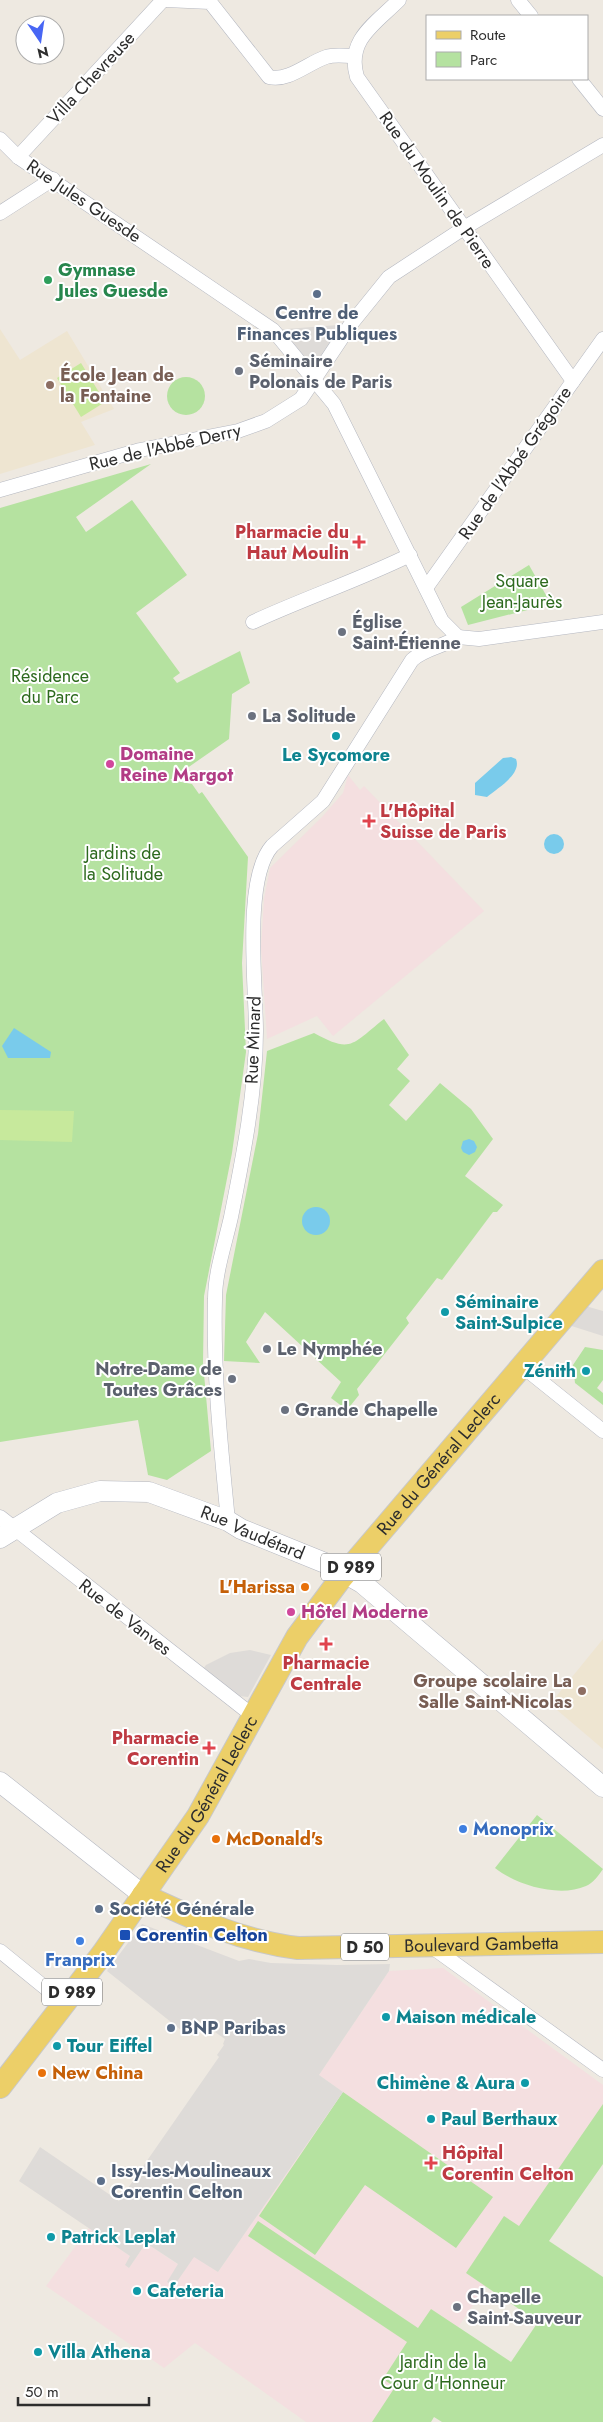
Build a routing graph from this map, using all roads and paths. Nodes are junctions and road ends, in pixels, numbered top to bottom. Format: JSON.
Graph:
{"nodes":[{"id":1,"x":164,"y":0,"type":"edge"},
{"id":2,"x":399,"y":0,"type":"edge"},
{"id":3,"x":518,"y":0,"type":"edge"},
{"id":4,"x":530,"y":15,"type":"edge"},
{"id":5,"x":354,"y":56,"type":"junction"},
{"id":6,"x":580,"y":80,"type":"edge"},
{"id":7,"x":603,"y":109,"type":"edge"},
{"id":8,"x":0,"y":139,"type":"edge"},
{"id":9,"x":603,"y":145,"type":"edge"},
{"id":10,"x":18,"y":157,"type":"junction"},
{"id":11,"x":53,"y":180,"type":"junction"},
{"id":12,"x":0,"y":213,"type":"edge"},
{"id":13,"x":464,"y":228,"type":"junction"},
{"id":14,"x":603,"y":339,"type":"edge"},
{"id":15,"x":315,"y":379,"type":"junction"},
{"id":16,"x":573,"y":381,"type":"junction"},
{"id":17,"x":0,"y":490,"type":"edge"},
{"id":18,"x":410,"y":555,"type":"junction"},
{"id":19,"x":426,"y":588,"type":"junction"},
{"id":20,"x":253,"y":622,"type":"dead end"},
{"id":21,"x":603,"y":622,"type":"edge"},
{"id":22,"x":458,"y":637,"type":"junction"},
{"id":23,"x":603,"y":1271,"type":"edge"},
{"id":24,"x":522,"y":1366,"type":"junction"},
{"id":25,"x":603,"y":1432,"type":"edge"},
{"id":26,"x":228,"y":1521,"type":"junction"},
{"id":27,"x":5,"y":1528,"type":"edge"},
{"id":28,"x":347,"y":1573,"type":"junction"},
{"id":29,"x":252,"y":1715,"type":"junction"},
{"id":30,"x":0,"y":1782,"type":"edge"},
{"id":31,"x":603,"y":1787,"type":"edge"},
{"id":32,"x":143,"y":1895,"type":"junction"},
{"id":33,"x":603,"y":1942,"type":"edge"},
{"id":34,"x":432,"y":1947,"type":"junction"},
{"id":35,"x":0,"y":1951,"type":"edge"},
{"id":36,"x":64,"y":2003,"type":"junction"},
{"id":37,"x":603,"y":2070,"type":"edge"},
{"id":38,"x":0,"y":2087,"type":"edge"}],
"edges":[{"from":1,"to":5,"type":"street","name":"Villa Chevreuse"},
{"from":1,"to":10,"type":"street","name":"Villa Chevreuse"},
{"from":2,"to":5,"type":"street"},
{"from":3,"to":4,"type":"street"},
{"from":5,"to":13,"type":"street","name":"Rue du Moulin de Pierre"},
{"from":6,"to":7,"type":"street"},
{"from":8,"to":10,"type":"street","name":"Rue Jules Guesde"},
{"from":9,"to":13,"type":"street","name":"Rue de l'Abbé Derry"},
{"from":10,"to":11,"type":"street","name":"Rue Jules Guesde"},
{"from":11,"to":12,"type":"street"},
{"from":11,"to":15,"type":"street","name":"Rue Jules Guesde"},
{"from":13,"to":15,"type":"street","name":"Rue de l'Abbé Derry"},
{"from":13,"to":16,"type":"street","name":"Rue du Moulin de Pierre"},
{"from":14,"to":16,"type":"street","name":"Rue de l'Abbé Grégoire"},
{"from":15,"to":17,"type":"street","name":"Rue de l'Abbé Derry"},
{"from":15,"to":18,"type":"street","name":"Rue Jules Guesde"},
{"from":16,"to":19,"type":"street","name":"Rue de l'Abbé Grégoire"},
{"from":18,"to":19,"type":"street","name":"Rue Jules Guesde"},
{"from":18,"to":20,"type":"street"},
{"from":19,"to":22,"type":"street","name":"Rue Jules Guesde"},
{"from":21,"to":22,"type":"street"},
{"from":22,"to":26,"type":"street","name":"Rue Minard"},
{"from":23,"to":24,"type":"main road","name":"Rue du Général Leclerc","number":"D 989"},
{"from":24,"to":25,"type":"street"},
{"from":24,"to":28,"type":"main road","name":"Rue du Général Leclerc","number":"D 989"},
{"from":26,"to":27,"type":"street","name":"Rue Vaudétard"},
{"from":26,"to":28,"type":"street","name":"Rue Vaudétard"},
{"from":27,"to":29,"type":"street","name":"Rue de Vanves"},
{"from":28,"to":29,"type":"main road","name":"Rue du Général Leclerc","number":"D 989"},
{"from":28,"to":31,"type":"street","name":"Rue Vaudétard"},
{"from":29,"to":32,"type":"main road","name":"Rue du Général Leclerc","number":"D 989"},
{"from":30,"to":32,"type":"street","number":"D 50"},
{"from":32,"to":34,"type":"main road","name":"Boulevard Gambetta","number":"D 50"},
{"from":32,"to":36,"type":"main road","number":"D 989"},
{"from":33,"to":34,"type":"main road","name":"Boulevard Gambetta","number":"D 50"},
{"from":34,"to":37,"type":"street"},
{"from":35,"to":36,"type":"street"},
{"from":36,"to":38,"type":"main road","number":"D 989"}]}
